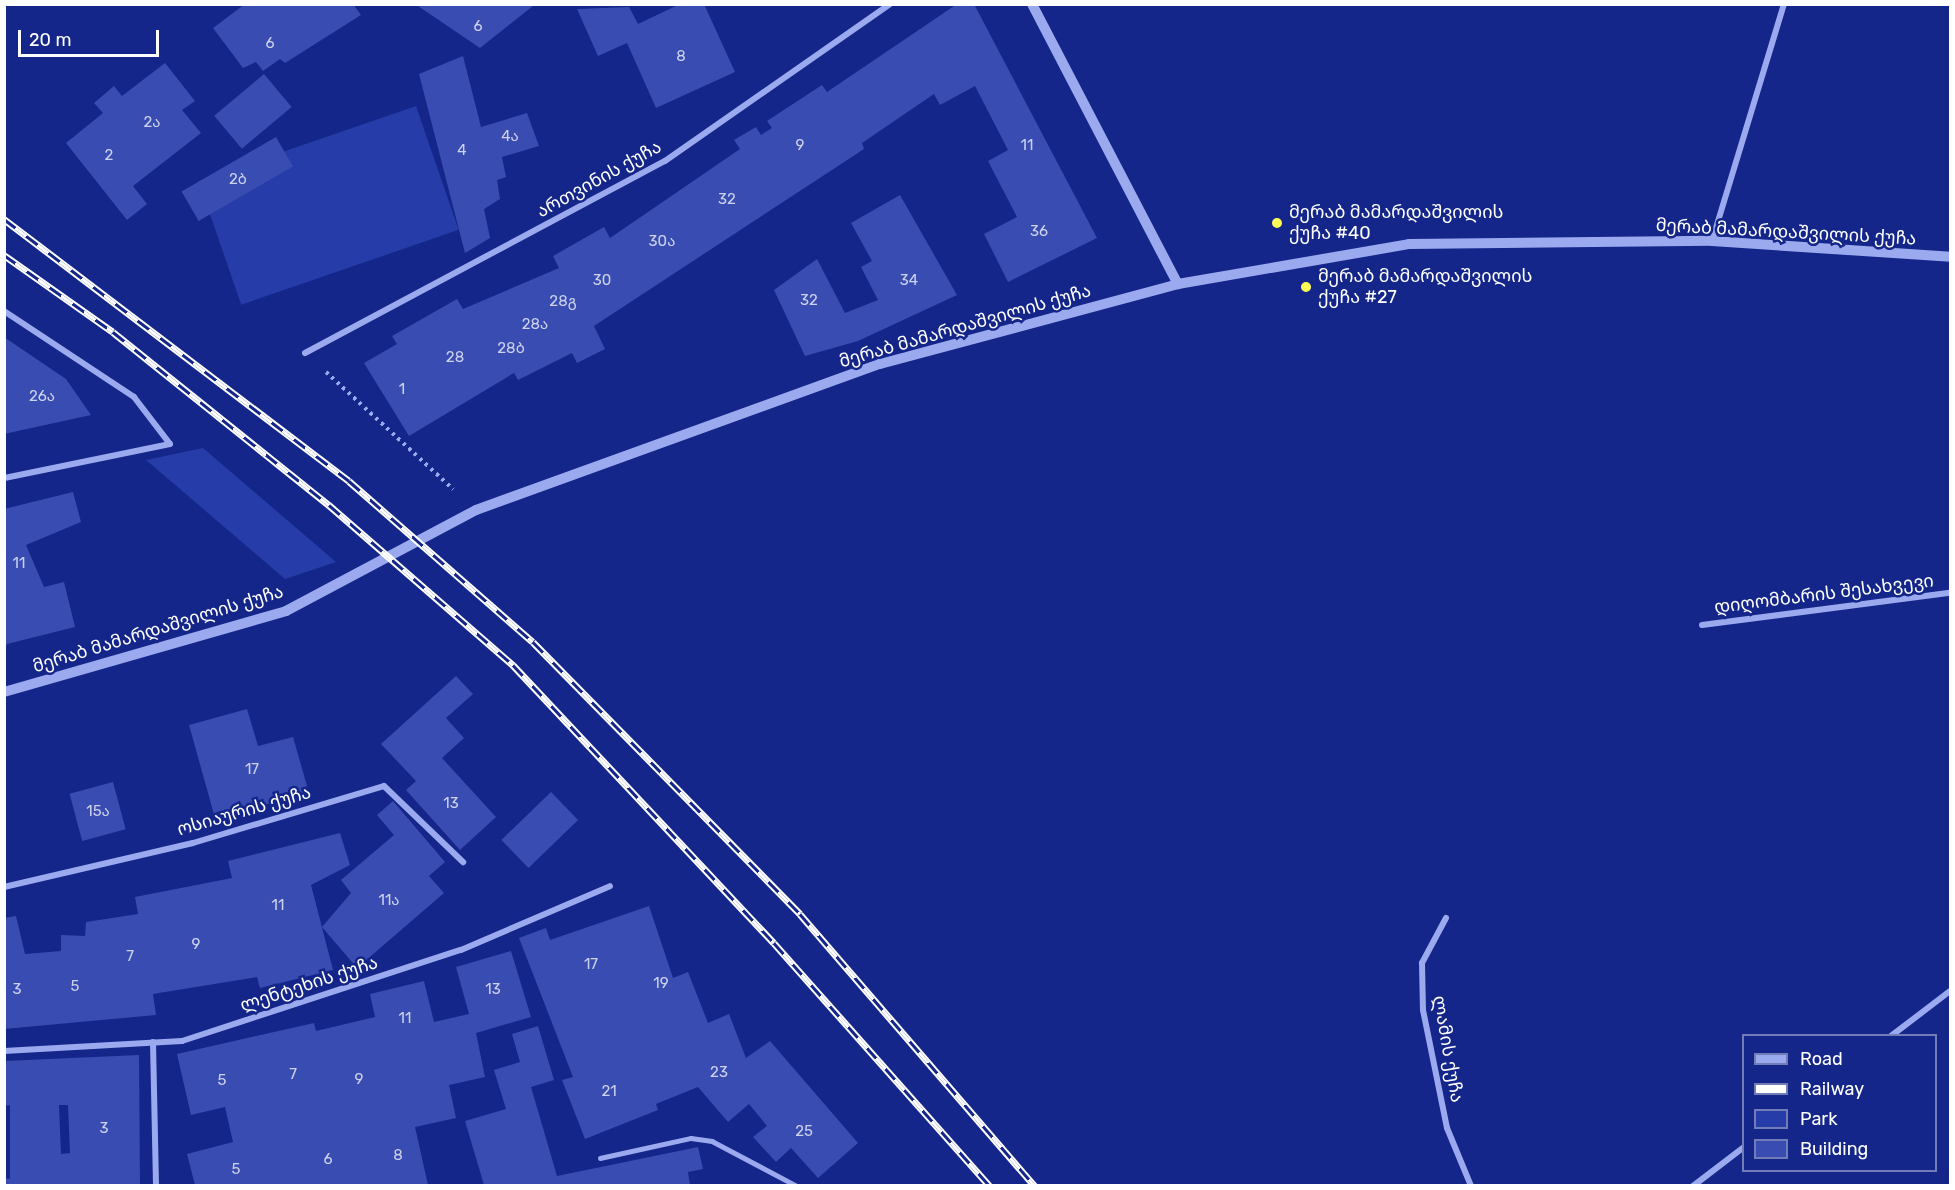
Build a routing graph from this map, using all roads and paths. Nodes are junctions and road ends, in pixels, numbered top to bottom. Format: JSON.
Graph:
{"nodes":[{"id":1,"x":890,"y":4,"type":"edge"},
{"id":2,"x":1032,"y":4,"type":"edge"},
{"id":3,"x":1785,"y":4,"type":"edge"},
{"id":4,"x":1712,"y":242,"type":"junction"},
{"id":5,"x":1950,"y":257,"type":"edge"},
{"id":6,"x":1178,"y":284,"type":"junction"},
{"id":7,"x":4,"y":311,"type":"edge"},
{"id":8,"x":305,"y":353,"type":"joint"},
{"id":9,"x":4,"y":478,"type":"edge"},
{"id":10,"x":476,"y":510,"type":"junction"},
{"id":11,"x":1950,"y":593,"type":"edge"},
{"id":12,"x":1702,"y":625,"type":"dead end"},
{"id":13,"x":4,"y":692,"type":"edge"},
{"id":14,"x":463,"y":862,"type":"dead end"},
{"id":15,"x":610,"y":886,"type":"dead end"},
{"id":16,"x":4,"y":887,"type":"edge"},
{"id":17,"x":1446,"y":918,"type":"dead end"},
{"id":18,"x":1950,"y":991,"type":"edge"},
{"id":19,"x":1893,"y":1034,"type":"edge"},
{"id":20,"x":153,"y":1042,"type":"junction"},
{"id":21,"x":4,"y":1051,"type":"edge"},
{"id":22,"x":1742,"y":1149,"type":"edge"},
{"id":23,"x":600,"y":1158,"type":"dead end"},
{"id":24,"x":156,"y":1185,"type":"edge"},
{"id":25,"x":797,"y":1185,"type":"edge"},
{"id":26,"x":1470,"y":1185,"type":"edge"},
{"id":27,"x":1693,"y":1185,"type":"edge"}],
"edges":[{"from":1,"to":8,"type":"street","name":"ართვინის ქუჩა"},
{"from":2,"to":6,"type":"street"},
{"from":3,"to":4,"type":"street"},
{"from":4,"to":5,"type":"street","name":"მერაბ მამარდაშვილის ქუჩა"},
{"from":4,"to":6,"type":"street","name":"მერაბ მამარდაშვილის ქუჩა"},
{"from":6,"to":10,"type":"street","name":"მერაბ მამარდაშვილის ქუჩა"},
{"from":7,"to":9,"type":"street"},
{"from":8,"to":10,"type":"path"},
{"from":10,"to":13,"type":"street","name":"მერაბ მამარდაშვილის ქუჩა"},
{"from":11,"to":12,"type":"street","name":"დიღომბარის შესახვევი"},
{"from":14,"to":16,"type":"street","name":"ოსიაურის ქუჩა"},
{"from":15,"to":20,"type":"street","name":"ლენტეხის ქუჩა"},
{"from":17,"to":26,"type":"street","name":"ლამის ქუჩა"},
{"from":18,"to":19,"type":"street"},
{"from":20,"to":21,"type":"street","name":"ლენტეხის ქუჩა"},
{"from":20,"to":24,"type":"street"},
{"from":22,"to":27,"type":"street"},
{"from":23,"to":25,"type":"lane"}]}
